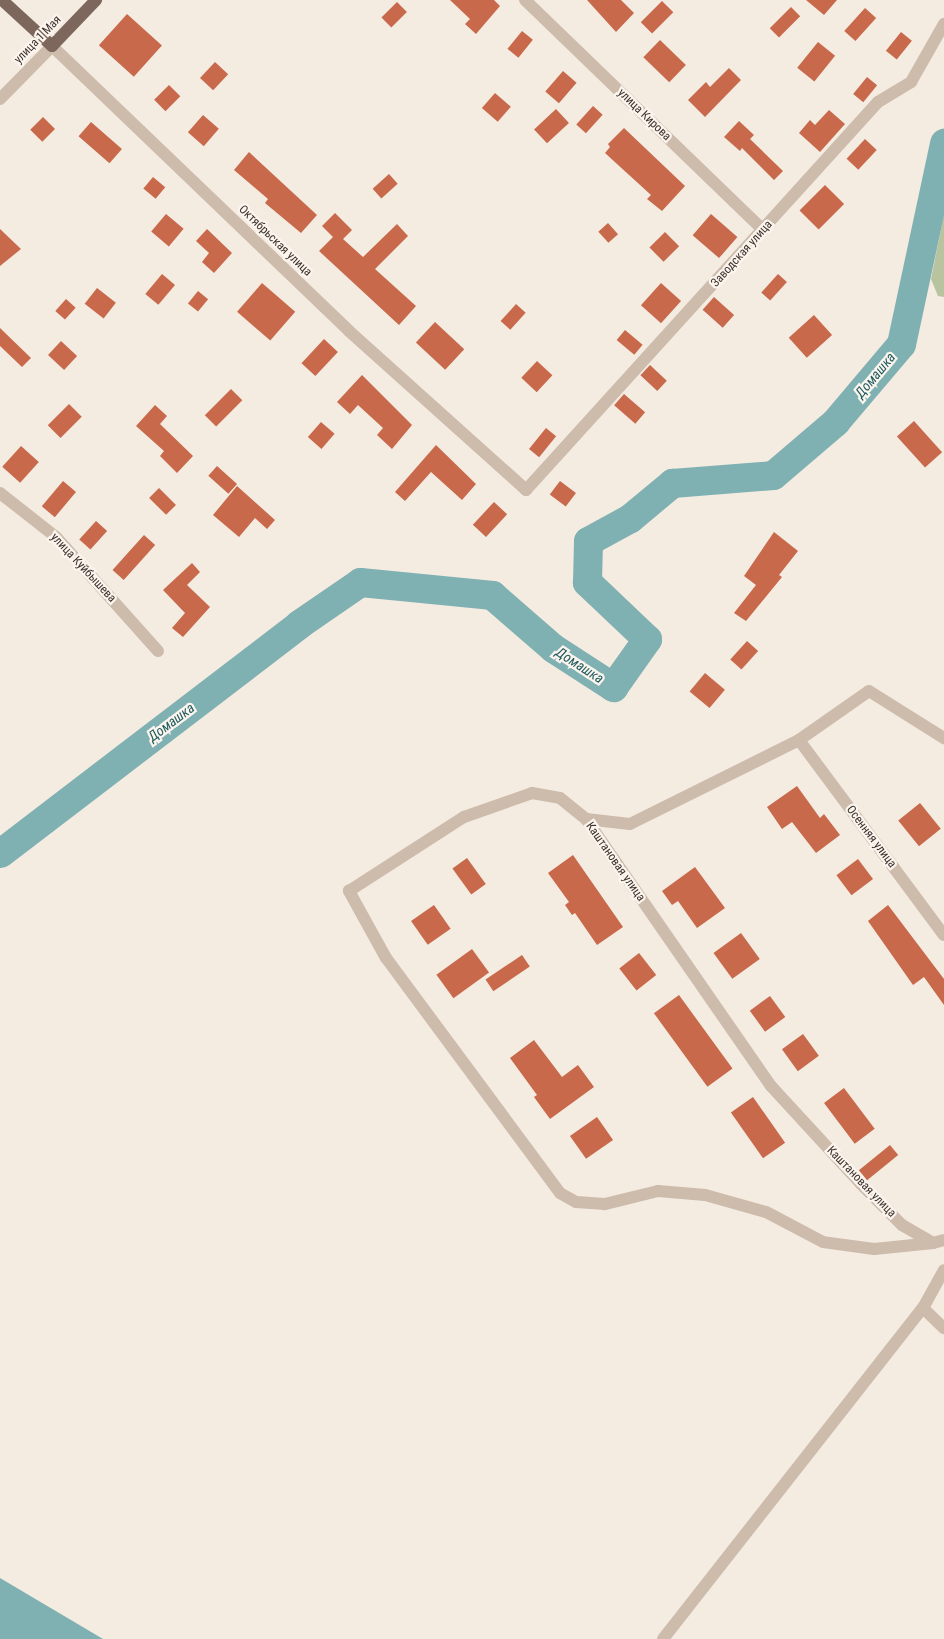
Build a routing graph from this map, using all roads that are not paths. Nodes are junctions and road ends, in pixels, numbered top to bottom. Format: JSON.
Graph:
{"nodes":[{"id":1,"x":2,"y":0,"type":"edge"},
{"id":2,"x":96,"y":0,"type":"edge"},
{"id":3,"x":525,"y":0,"type":"edge"},
{"id":4,"x":944,"y":24,"type":"edge"},
{"id":5,"x":52,"y":46,"type":"junction"},
{"id":6,"x":0,"y":99,"type":"edge"},
{"id":7,"x":763,"y":230,"type":"junction"},
{"id":8,"x":534,"y":484,"type":"joint"},
{"id":9,"x":0,"y":493,"type":"edge"},
{"id":10,"x":158,"y":651,"type":"dead end"},
{"id":11,"x":944,"y":738,"type":"edge"},
{"id":12,"x":798,"y":740,"type":"junction"},
{"id":13,"x":586,"y":819,"type":"junction"},
{"id":14,"x":944,"y":934,"type":"edge"},
{"id":15,"x":939,"y":1241,"type":"edge"},
{"id":16,"x":944,"y":1270,"type":"edge"},
{"id":17,"x":922,"y":1308,"type":"junction"},
{"id":18,"x":944,"y":1328,"type":"edge"},
{"id":19,"x":663,"y":1639,"type":"edge"}],
"edges":[{"from":1,"to":5,"type":"main road","name":"Октябрьская улица"},
{"from":2,"to":5,"type":"main road","name":"улица 1 Мая"},
{"from":3,"to":7,"type":"street","name":"улица Кирова"},
{"from":4,"to":7,"type":"street","name":"Заводская улица"},
{"from":5,"to":6,"type":"street","name":"улица 1 Мая"},
{"from":5,"to":8,"type":"street","name":"Октябрьская улица"},
{"from":7,"to":8,"type":"street","name":"Заводская улица"},
{"from":9,"to":10,"type":"street","name":"улица Куйбышева"},
{"from":11,"to":12,"type":"street"},
{"from":12,"to":13,"type":"street"},
{"from":12,"to":14,"type":"street","name":"Осенняя улица"},
{"from":13,"to":15,"type":"street","name":"Каштановая улица"},
{"from":13,"to":15,"type":"street","name":"Каштановая улица"},
{"from":16,"to":17,"type":"street"},
{"from":17,"to":18,"type":"street"},
{"from":17,"to":19,"type":"street"}]}
